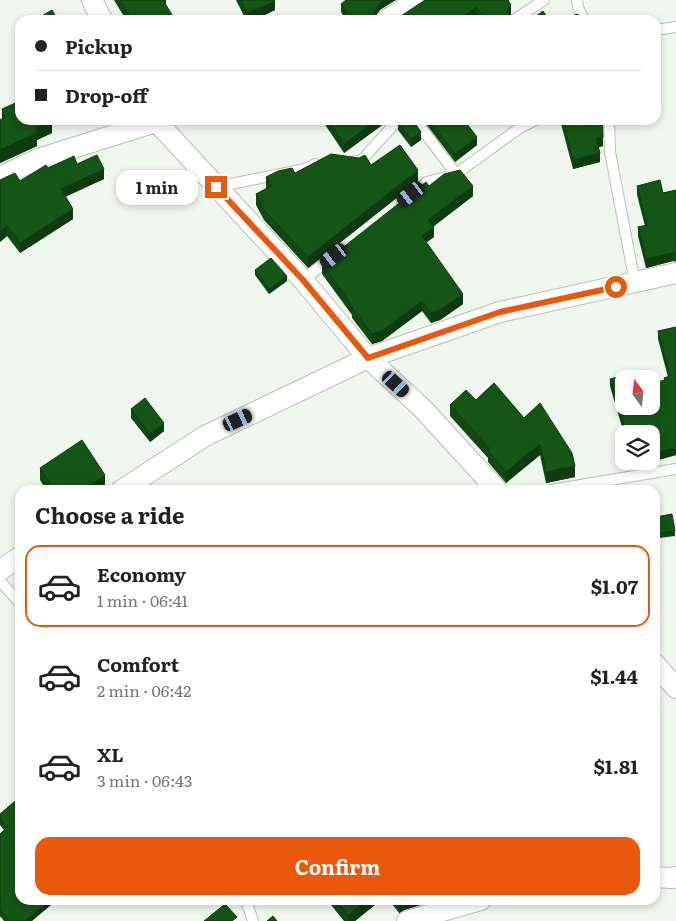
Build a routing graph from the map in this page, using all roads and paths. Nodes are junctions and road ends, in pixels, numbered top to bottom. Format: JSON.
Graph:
{"nodes":[{"id":1,"x":92,"y":0,"type":"edge"},
{"id":2,"x":417,"y":0,"type":"edge"},
{"id":3,"x":544,"y":0,"type":"edge"},
{"id":4,"x":577,"y":0,"type":"edge"},
{"id":5,"x":100,"y":15,"type":"edge"},
{"id":6,"x":394,"y":15,"type":"edge"},
{"id":7,"x":522,"y":15,"type":"edge"},
{"id":8,"x":582,"y":15,"type":"edge"},
{"id":9,"x":676,"y":27,"type":"edge"},
{"id":10,"x":661,"y":29,"type":"edge"},
{"id":11,"x":145,"y":125,"type":"edge"},
{"id":12,"x":162,"y":125,"type":"edge"},
{"id":13,"x":393,"y":125,"type":"edge"},
{"id":14,"x":419,"y":125,"type":"edge"},
{"id":15,"x":527,"y":125,"type":"edge"},
{"id":16,"x":609,"y":125,"type":"edge"},
{"id":17,"x":350,"y":160,"type":"edge"},
{"id":18,"x":322,"y":161,"type":"edge"},
{"id":19,"x":456,"y":174,"type":"junction"},
{"id":20,"x":0,"y":176,"type":"edge"},
{"id":21,"x":216,"y":187,"type":"junction"},
{"id":22,"x":411,"y":194,"type":"edge"},
{"id":23,"x":342,"y":250,"type":"edge"},
{"id":24,"x":676,"y":273,"type":"edge"},
{"id":25,"x":303,"y":280,"type":"junction"},
{"id":26,"x":635,"y":283,"type":"junction"},
{"id":27,"x":368,"y":358,"type":"junction"},
{"id":28,"x":676,"y":469,"type":"edge"},
{"id":29,"x":130,"y":485,"type":"edge"},
{"id":30,"x":492,"y":485,"type":"edge"},
{"id":31,"x":581,"y":485,"type":"edge"},
{"id":32,"x":15,"y":560,"type":"edge"},
{"id":33,"x":0,"y":570,"type":"edge"},
{"id":34,"x":0,"y":581,"type":"edge"},
{"id":35,"x":15,"y":598,"type":"edge"},
{"id":36,"x":660,"y":670,"type":"edge"},
{"id":37,"x":676,"y":688,"type":"edge"},
{"id":38,"x":660,"y":877,"type":"edge"},
{"id":39,"x":676,"y":877,"type":"edge"},
{"id":40,"x":248,"y":905,"type":"edge"},
{"id":41,"x":463,"y":905,"type":"edge"},
{"id":42,"x":253,"y":921,"type":"edge"},
{"id":43,"x":407,"y":921,"type":"edge"}],
"edges":[{"from":1,"to":5,"type":"street"},
{"from":2,"to":6,"type":"street"},
{"from":3,"to":7,"type":"lane"},
{"from":4,"to":8,"type":"lane"},
{"from":9,"to":10,"type":"lane"},
{"from":11,"to":20,"type":"street"},
{"from":12,"to":21,"type":"street"},
{"from":13,"to":17,"type":"lane"},
{"from":14,"to":19,"type":"lane"},
{"from":15,"to":19,"type":"lane"},
{"from":16,"to":26,"type":"lane"},
{"from":18,"to":21,"type":"lane"},
{"from":19,"to":22,"type":"lane"},
{"from":21,"to":25,"type":"street"},
{"from":23,"to":25,"type":"lane"},
{"from":24,"to":26,"type":"street"},
{"from":25,"to":27,"type":"street"},
{"from":26,"to":27,"type":"street"},
{"from":27,"to":29,"type":"street"},
{"from":27,"to":30,"type":"street"},
{"from":28,"to":31,"type":"lane"},
{"from":32,"to":33,"type":"street"},
{"from":34,"to":35,"type":"lane"},
{"from":36,"to":37,"type":"street"},
{"from":38,"to":39,"type":"street"},
{"from":40,"to":42,"type":"lane"},
{"from":41,"to":43,"type":"street"}]}
